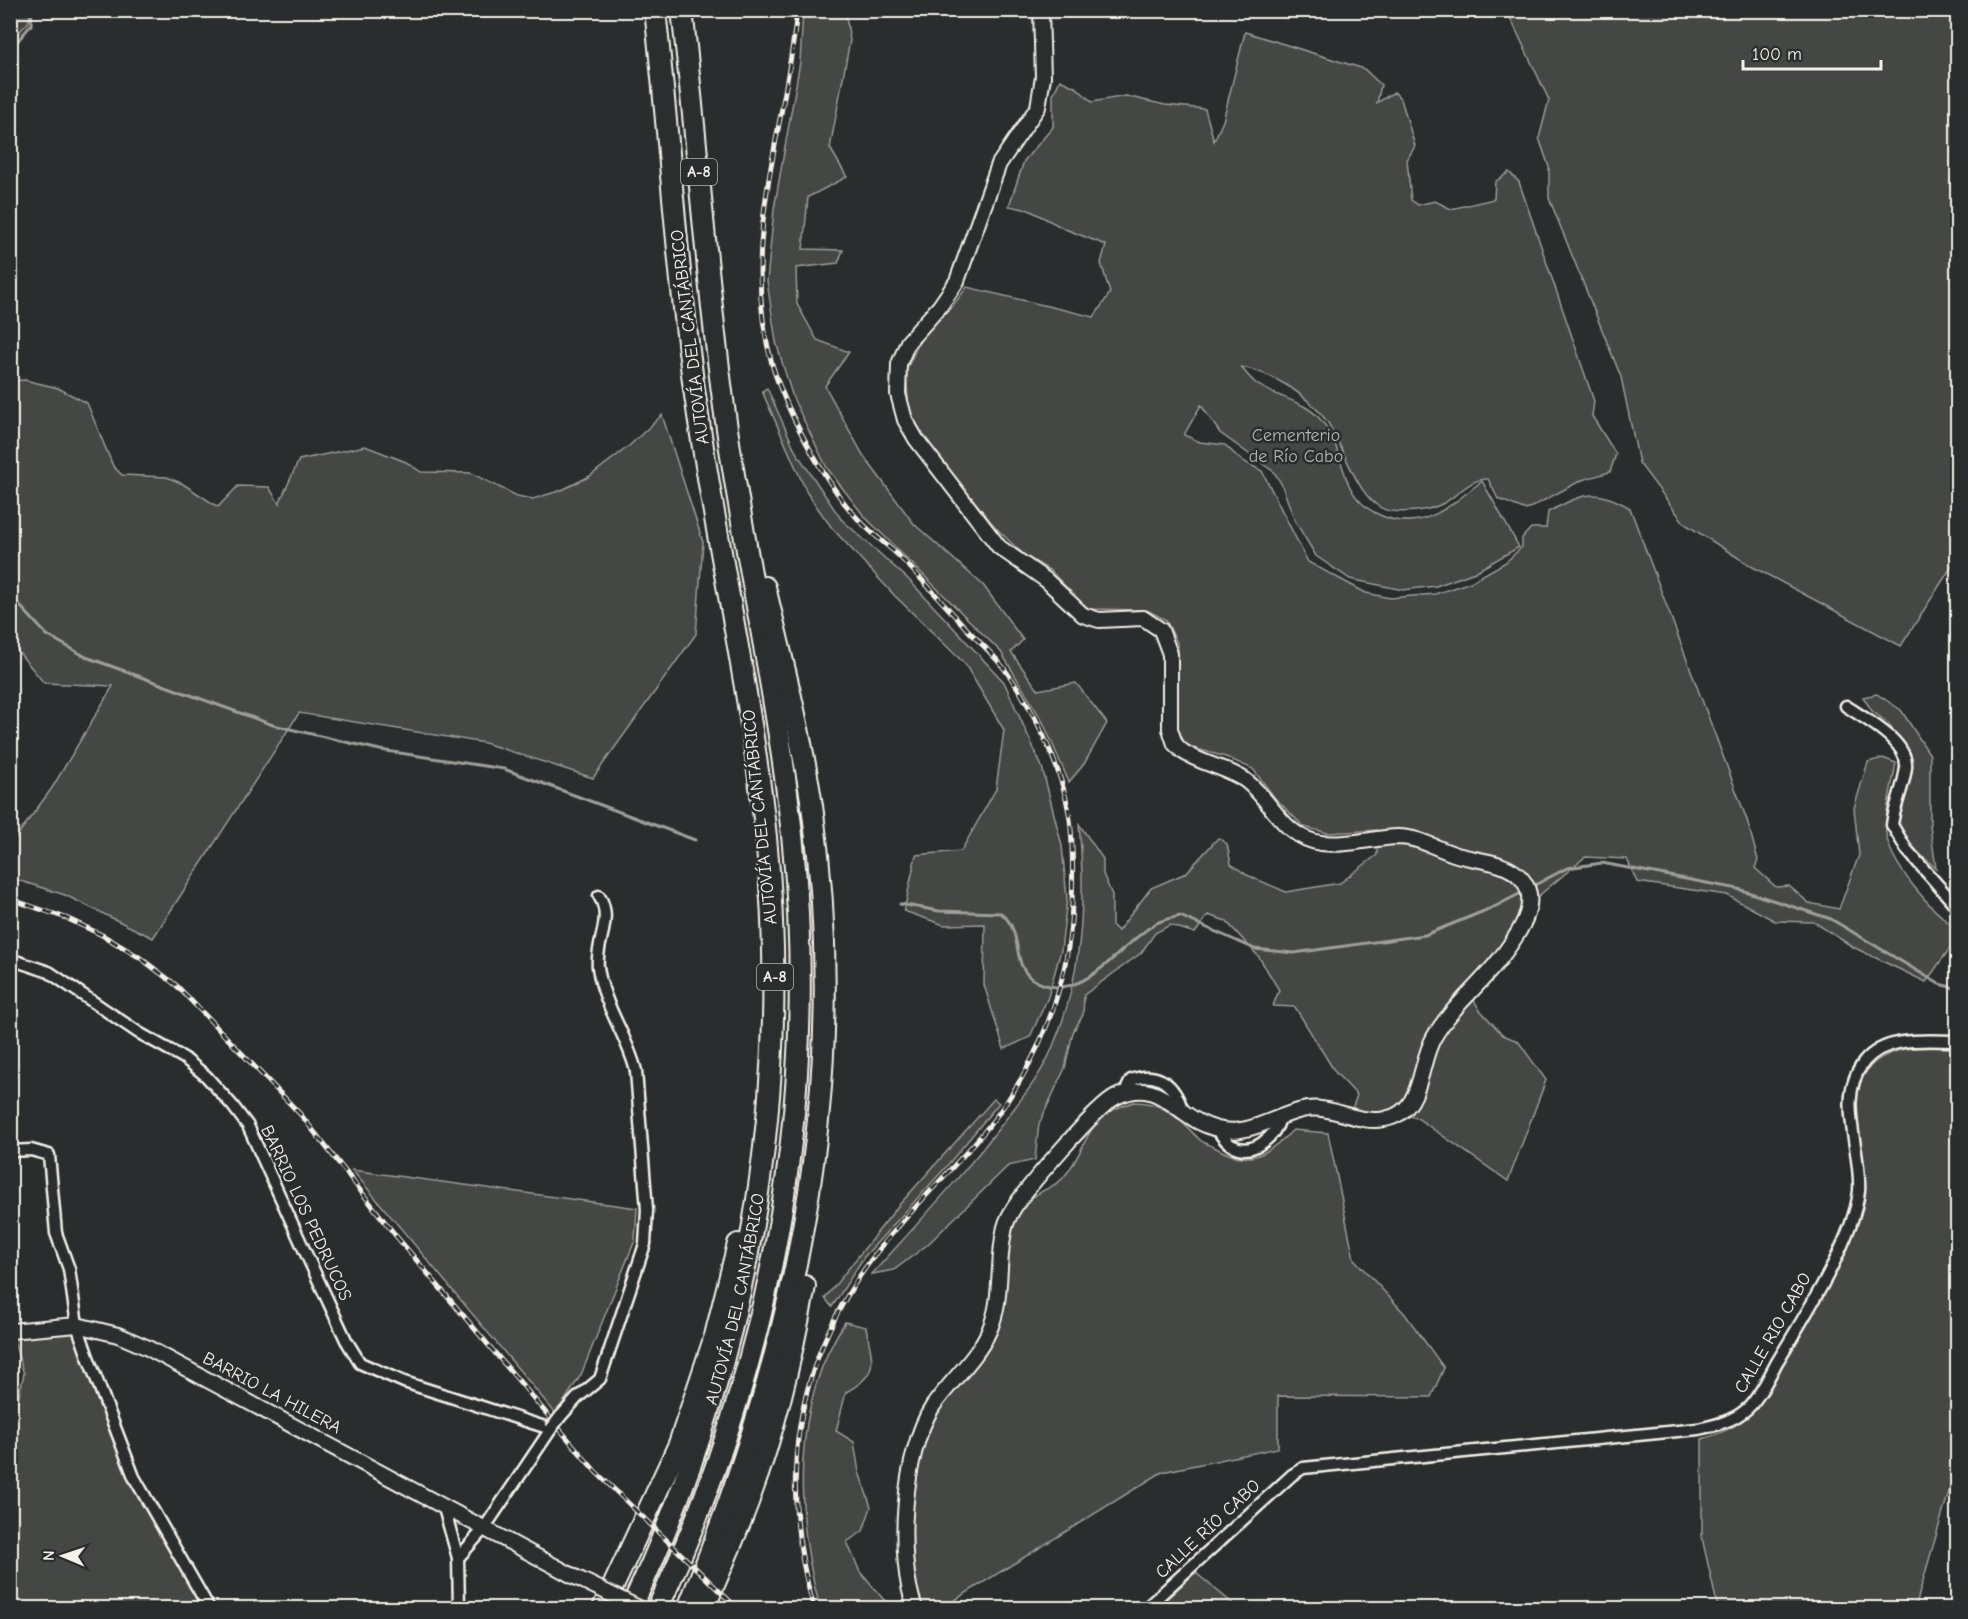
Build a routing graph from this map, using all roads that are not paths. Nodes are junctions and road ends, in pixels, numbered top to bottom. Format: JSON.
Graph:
{"nodes":[{"id":1,"x":655,"y":10,"type":"edge"},
{"id":2,"x":682,"y":10,"type":"edge"},
{"id":3,"x":1041,"y":10,"type":"edge"},
{"id":4,"x":714,"y":334,"type":"junction"},
{"id":5,"x":1846,"y":706,"type":"dead end"},
{"id":6,"x":819,"y":871,"type":"junction"},
{"id":7,"x":599,"y":896,"type":"dead end"},
{"id":8,"x":1958,"y":908,"type":"edge"},
{"id":9,"x":772,"y":914,"type":"junction"},
{"id":10,"x":10,"y":959,"type":"edge"},
{"id":11,"x":1958,"y":1041,"type":"edge"},
{"id":12,"x":10,"y":1151,"type":"edge"},
{"id":13,"x":77,"y":1325,"type":"junction"},
{"id":14,"x":10,"y":1331,"type":"edge"},
{"id":15,"x":551,"y":1429,"type":"junction"},
{"id":16,"x":1292,"y":1474,"type":"joint"},
{"id":17,"x":444,"y":1508,"type":"junction"},
{"id":18,"x":483,"y":1530,"type":"junction"},
{"id":19,"x":458,"y":1558,"type":"junction"},
{"id":20,"x":209,"y":1608,"type":"edge"},
{"id":21,"x":459,"y":1608,"type":"edge"},
{"id":22,"x":603,"y":1608,"type":"edge"},
{"id":23,"x":631,"y":1608,"type":"edge"},
{"id":24,"x":639,"y":1608,"type":"edge"},
{"id":25,"x":658,"y":1608,"type":"edge"},
{"id":26,"x":687,"y":1608,"type":"edge"},
{"id":27,"x":704,"y":1608,"type":"edge"},
{"id":28,"x":915,"y":1608,"type":"edge"},
{"id":29,"x":1146,"y":1608,"type":"edge"}],
"edges":[{"from":1,"to":9,"type":"highway","name":"AUTOVÍA DEL CANTÁBRICO","number":"A-8"},
{"from":2,"to":4,"type":"highway","name":"AUTOVÍA DEL CANTÁBRICO","number":"A-8"},
{"from":3,"to":28,"type":"street"},
{"from":4,"to":6,"type":"highway"},
{"from":4,"to":25,"type":"highway","name":"AUTOVÍA DEL CANTÁBRICO","number":"A-8"},
{"from":5,"to":8,"type":"street"},
{"from":6,"to":26,"type":"highway"},
{"from":6,"to":27,"type":"highway"},
{"from":7,"to":15,"type":"street","bridge":true},
{"from":9,"to":22,"type":"highway"},
{"from":9,"to":23,"type":"highway","name":"AUTOVÍA DEL CANTÁBRICO","number":"A-8"},
{"from":10,"to":15,"type":"street","name":"BARRIO LOS PEDRUCOS"},
{"from":11,"to":16,"type":"street","name":"CALLE RIO CABO"},
{"from":12,"to":13,"type":"street"},
{"from":13,"to":14,"type":"street","name":"BARRIO LA HILERA"},
{"from":13,"to":17,"type":"street","name":"BARRIO LA HILERA"},
{"from":13,"to":20,"type":"street"},
{"from":15,"to":18,"type":"street"},
{"from":16,"to":29,"type":"street","name":"CALLE RÍO CABO"},
{"from":17,"to":18,"type":"street","name":"BARRIO LA HILERA"},
{"from":17,"to":19,"type":"street"},
{"from":18,"to":19,"type":"street"},
{"from":18,"to":24,"type":"street","name":"BARRIO LA HILERA","bridge":true},
{"from":19,"to":21,"type":"street"}]}
